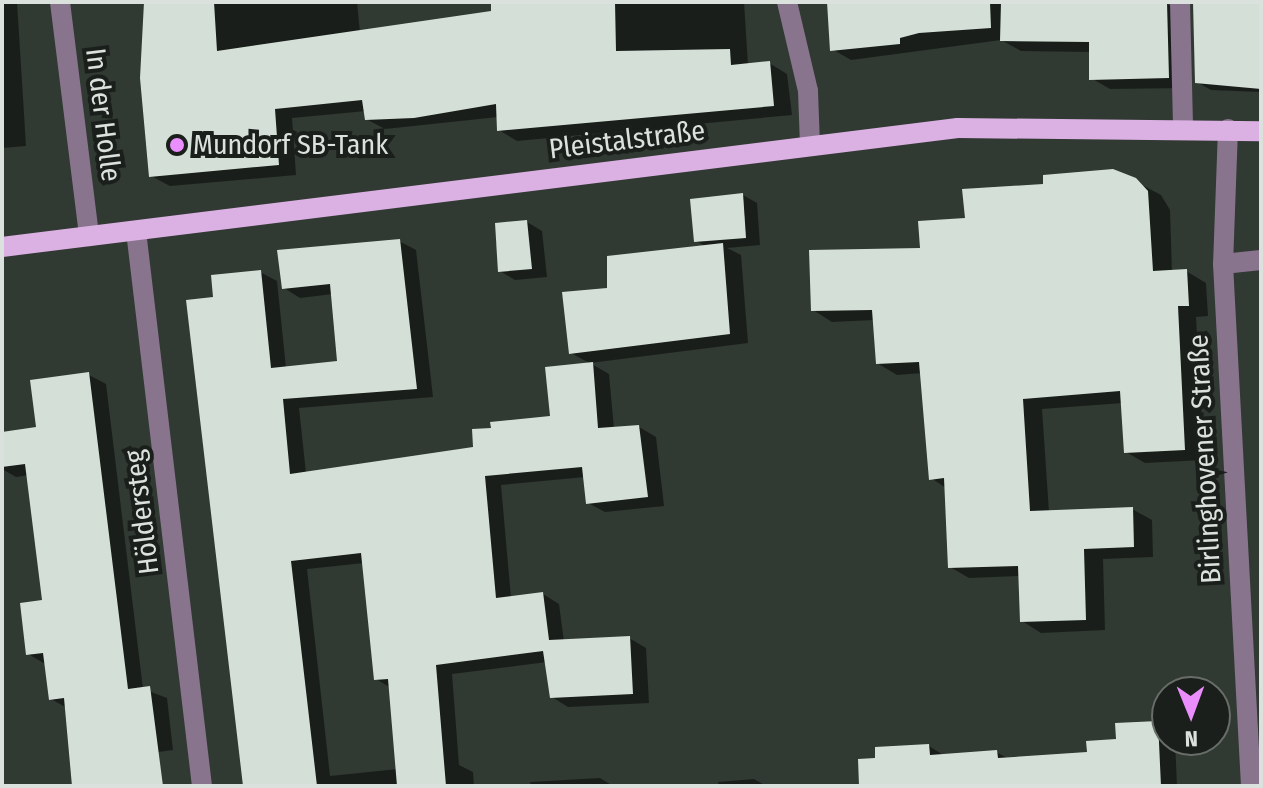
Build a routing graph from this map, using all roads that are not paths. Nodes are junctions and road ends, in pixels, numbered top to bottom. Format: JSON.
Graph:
{"nodes":[{"id":1,"x":60,"y":2,"type":"edge"},
{"id":2,"x":787,"y":2,"type":"edge"},
{"id":3,"x":1180,"y":2,"type":"edge"},
{"id":4,"x":1183,"y":127,"type":"junction"},
{"id":5,"x":1228,"y":129,"type":"junction"},
{"id":6,"x":1261,"y":131,"type":"edge"},
{"id":7,"x":810,"y":146,"type":"junction"},
{"id":8,"x":136,"y":231,"type":"junction"},
{"id":9,"x":89,"y":236,"type":"junction"},
{"id":10,"x":2,"y":247,"type":"edge"},
{"id":11,"x":1261,"y":260,"type":"edge"},
{"id":12,"x":1223,"y":264,"type":"junction"},
{"id":13,"x":202,"y":786,"type":"edge"},
{"id":14,"x":1251,"y":786,"type":"edge"}],
"edges":[{"from":1,"to":9,"type":"street","name":"In der Holle"},
{"from":2,"to":7,"type":"street"},
{"from":3,"to":4,"type":"street"},
{"from":4,"to":5,"type":"main road","name":"Pleistalstraße"},
{"from":4,"to":7,"type":"main road","name":"Pleistalstraße"},
{"from":5,"to":6,"type":"main road","name":"Pleistalstraße"},
{"from":5,"to":12,"type":"street","name":"Birlinghovener Straße"},
{"from":7,"to":8,"type":"main road","name":"Pleistalstraße"},
{"from":8,"to":9,"type":"main road","name":"Pleistalstraße"},
{"from":8,"to":13,"type":"street","name":"Höldersteg"},
{"from":9,"to":10,"type":"main road","name":"Pleistalstraße"},
{"from":11,"to":12,"type":"street"},
{"from":12,"to":14,"type":"street","name":"Birlinghovener Straße"}]}
